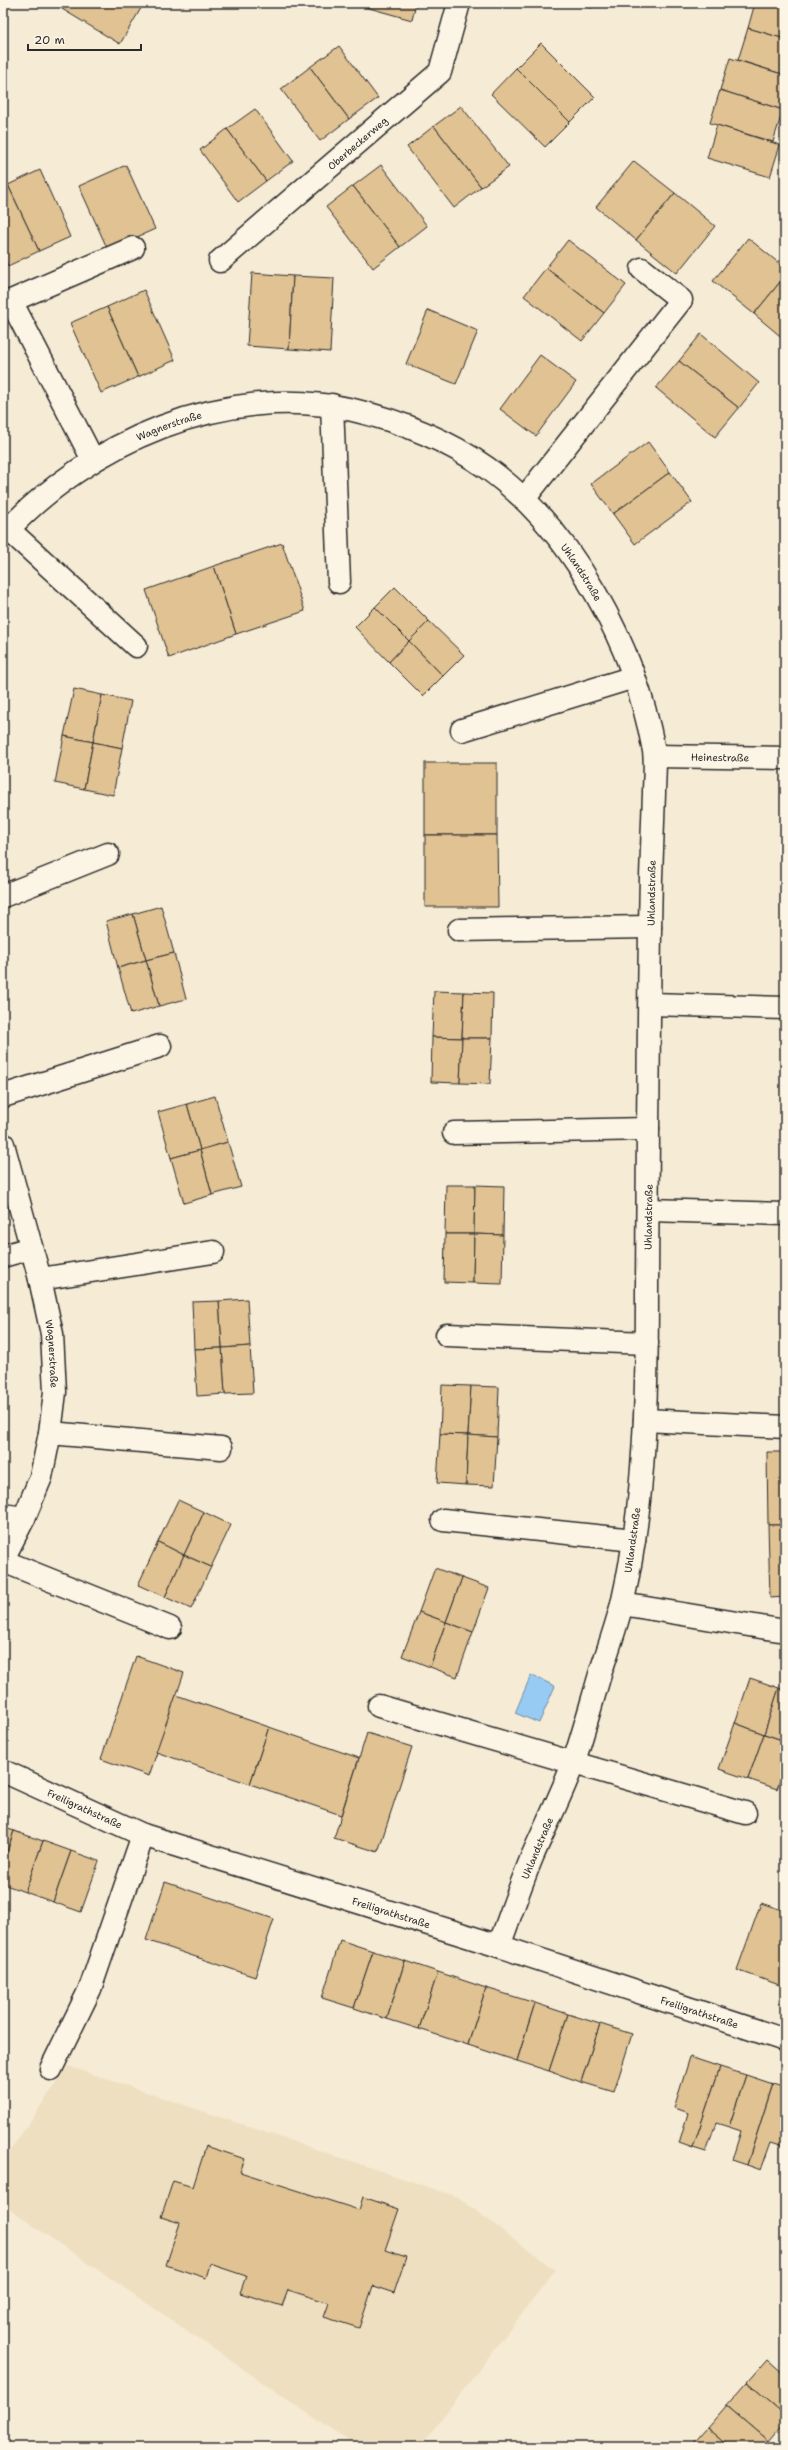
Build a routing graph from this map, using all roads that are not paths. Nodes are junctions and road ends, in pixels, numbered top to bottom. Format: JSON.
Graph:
{"nodes":[{"id":1,"x":460,"y":3,"type":"edge"},
{"id":2,"x":133,"y":248,"type":"dead end"},
{"id":3,"x":220,"y":261,"type":"dead end"},
{"id":4,"x":642,"y":268,"type":"dead end"},
{"id":5,"x":332,"y":405,"type":"junction"},
{"id":6,"x":367,"y":413,"type":"joint"},
{"id":7,"x":93,"y":460,"type":"junction"},
{"id":8,"x":524,"y":499,"type":"junction"},
{"id":9,"x":6,"y":532,"type":"edge"},
{"id":10,"x":339,"y":582,"type":"dead end"},
{"id":11,"x":136,"y":646,"type":"dead end"},
{"id":12,"x":634,"y":677,"type":"junction"},
{"id":13,"x":462,"y":730,"type":"dead end"},
{"id":14,"x":655,"y":756,"type":"junction"},
{"id":15,"x":785,"y":758,"type":"edge"},
{"id":16,"x":108,"y":854,"type":"dead end"},
{"id":17,"x":3,"y":896,"type":"edge"},
{"id":18,"x":650,"y":927,"type":"junction"},
{"id":19,"x":459,"y":930,"type":"dead end"},
{"id":20,"x":650,"y":1004,"type":"junction"},
{"id":21,"x":785,"y":1008,"type":"edge"},
{"id":22,"x":160,"y":1046,"type":"dead end"},
{"id":23,"x":3,"y":1096,"type":"edge"},
{"id":24,"x":648,"y":1129,"type":"junction"},
{"id":25,"x":454,"y":1134,"type":"dead end"},
{"id":26,"x":3,"y":1144,"type":"edge"},
{"id":27,"x":649,"y":1210,"type":"junction"},
{"id":28,"x":785,"y":1214,"type":"edge"},
{"id":29,"x":31,"y":1248,"type":"junction"},
{"id":30,"x":213,"y":1252,"type":"dead end"},
{"id":31,"x":3,"y":1256,"type":"edge"},
{"id":32,"x":40,"y":1279,"type":"junction"},
{"id":33,"x":446,"y":1335,"type":"dead end"},
{"id":34,"x":647,"y":1343,"type":"junction"},
{"id":35,"x":645,"y":1420,"type":"junction"},
{"id":36,"x":785,"y":1427,"type":"edge"},
{"id":37,"x":50,"y":1433,"type":"junction"},
{"id":38,"x":222,"y":1448,"type":"dead end"},
{"id":39,"x":13,"y":1517,"type":"edge"},
{"id":40,"x":443,"y":1520,"type":"dead end"},
{"id":41,"x":634,"y":1540,"type":"junction"},
{"id":42,"x":3,"y":1560,"type":"edge"},
{"id":43,"x":622,"y":1604,"type":"junction"},
{"id":44,"x":170,"y":1628,"type":"dead end"},
{"id":45,"x":785,"y":1632,"type":"edge"},
{"id":46,"x":379,"y":1706,"type":"dead end"},
{"id":47,"x":573,"y":1763,"type":"junction"},
{"id":48,"x":3,"y":1771,"type":"edge"},
{"id":49,"x":745,"y":1814,"type":"dead end"},
{"id":50,"x":143,"y":1835,"type":"junction"},
{"id":51,"x":499,"y":1946,"type":"junction"},
{"id":52,"x":785,"y":2040,"type":"edge"},
{"id":53,"x":51,"y":2069,"type":"dead end"}],
"edges":[{"from":1,"to":3,"type":"street","name":"Oberbeckerweg"},
{"from":2,"to":7,"type":"street"},
{"from":4,"to":8,"type":"street"},
{"from":5,"to":6,"type":"street","name":"Wagnerstraße"},
{"from":5,"to":7,"type":"street","name":"Wagnerstraße"},
{"from":5,"to":10,"type":"street"},
{"from":6,"to":8,"type":"street","name":"Uhlandstraße"},
{"from":7,"to":9,"type":"street","name":"Wagnerstraße"},
{"from":8,"to":12,"type":"street","name":"Uhlandstraße"},
{"from":9,"to":11,"type":"street"},
{"from":12,"to":13,"type":"street"},
{"from":12,"to":14,"type":"street","name":"Uhlandstraße"},
{"from":14,"to":15,"type":"street","name":"Heinestraße"},
{"from":14,"to":18,"type":"street","name":"Uhlandstraße"},
{"from":16,"to":17,"type":"street"},
{"from":18,"to":19,"type":"street"},
{"from":18,"to":20,"type":"street","name":"Uhlandstraße"},
{"from":20,"to":21,"type":"street"},
{"from":20,"to":24,"type":"street","name":"Uhlandstraße"},
{"from":22,"to":23,"type":"street"},
{"from":24,"to":25,"type":"street"},
{"from":24,"to":27,"type":"street","name":"Uhlandstraße"},
{"from":26,"to":29,"type":"street","name":"Wagnerstraße"},
{"from":27,"to":28,"type":"street"},
{"from":27,"to":34,"type":"street","name":"Uhlandstraße"},
{"from":29,"to":31,"type":"street"},
{"from":29,"to":32,"type":"street","name":"Wagnerstraße"},
{"from":30,"to":32,"type":"street"},
{"from":32,"to":37,"type":"street","name":"Wagnerstraße"},
{"from":33,"to":34,"type":"street"},
{"from":34,"to":35,"type":"street","name":"Uhlandstraße"},
{"from":35,"to":36,"type":"street"},
{"from":35,"to":41,"type":"street","name":"Uhlandstraße"},
{"from":37,"to":38,"type":"street"},
{"from":37,"to":39,"type":"street","name":"Wagnerstraße"},
{"from":39,"to":42,"type":"street","name":"Wagnerstraße"},
{"from":40,"to":41,"type":"street"},
{"from":41,"to":43,"type":"street","name":"Uhlandstraße"},
{"from":42,"to":44,"type":"street"},
{"from":43,"to":45,"type":"street"},
{"from":43,"to":47,"type":"street","name":"Uhlandstraße"},
{"from":46,"to":47,"type":"street"},
{"from":47,"to":49,"type":"street"},
{"from":47,"to":51,"type":"street","name":"Uhlandstraße"},
{"from":48,"to":50,"type":"street","name":"Freiligrathstraße"},
{"from":50,"to":51,"type":"street","name":"Freiligrathstraße"},
{"from":50,"to":53,"type":"street"},
{"from":51,"to":52,"type":"street","name":"Freiligrathstraße"}]}
